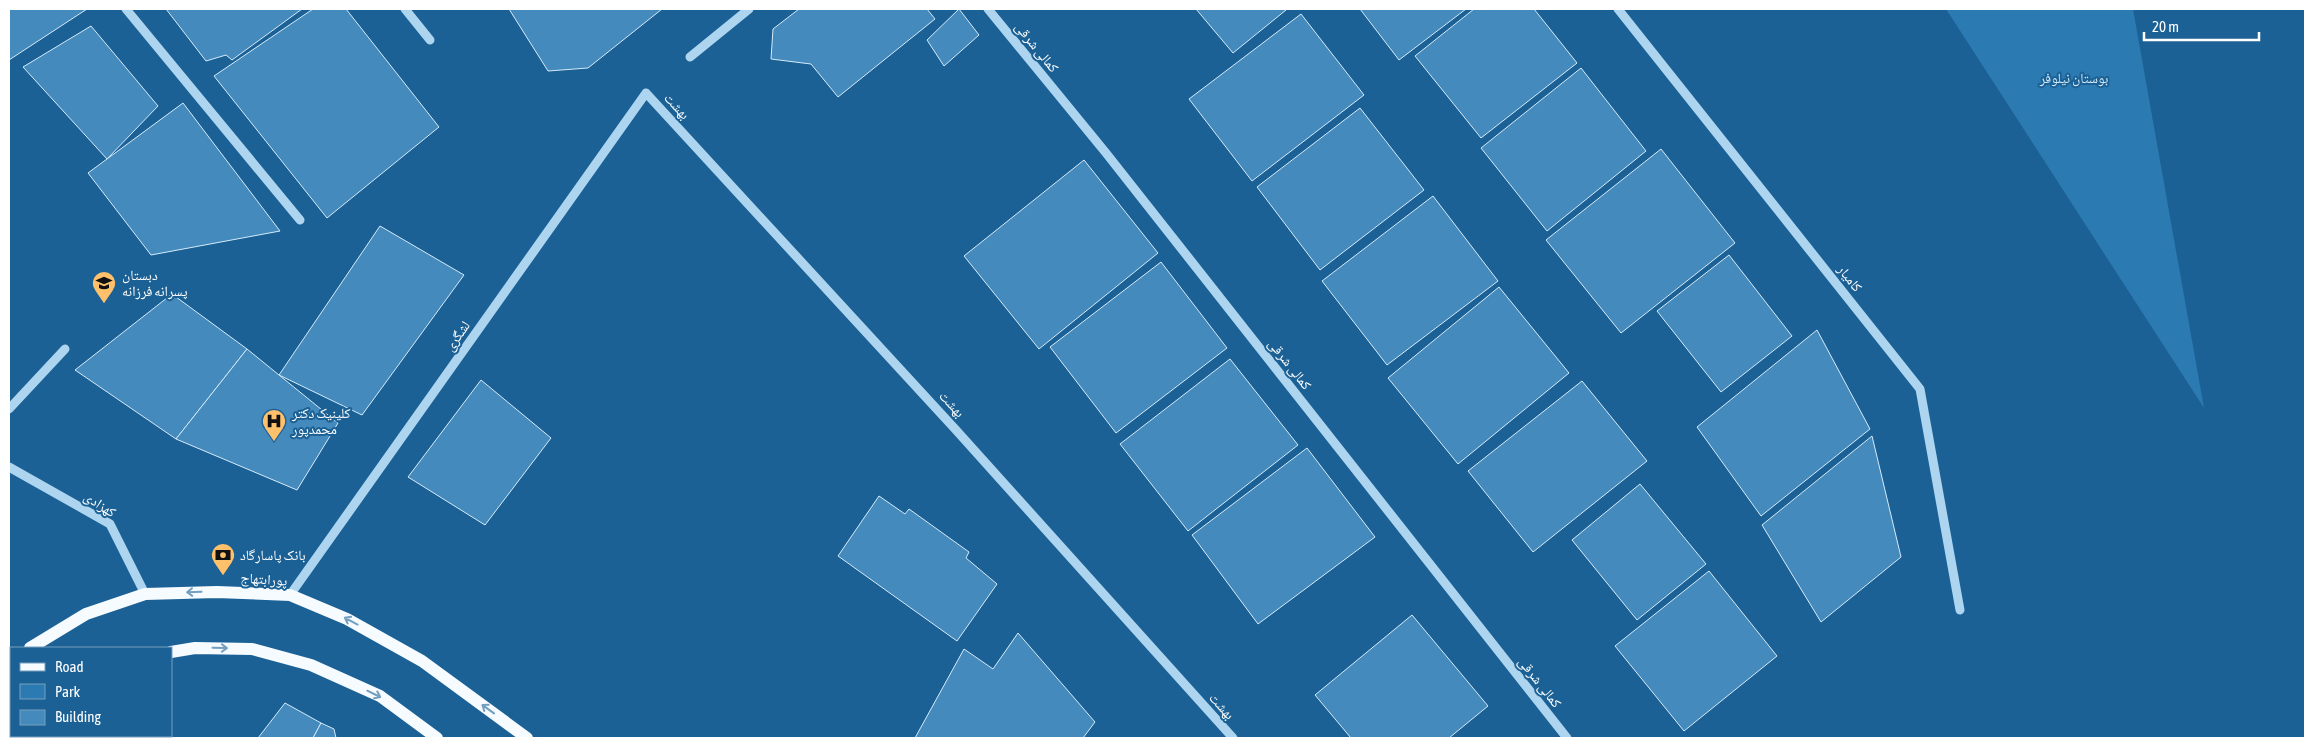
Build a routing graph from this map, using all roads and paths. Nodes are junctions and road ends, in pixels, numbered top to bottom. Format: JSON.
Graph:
{"nodes":[{"id":1,"x":126,"y":9,"type":"edge"},
{"id":2,"x":405,"y":9,"type":"edge"},
{"id":3,"x":748,"y":9,"type":"edge"},
{"id":4,"x":988,"y":9,"type":"edge"},
{"id":5,"x":1618,"y":9,"type":"edge"},
{"id":6,"x":430,"y":40,"type":"dead end"},
{"id":7,"x":690,"y":56,"type":"dead end"},
{"id":8,"x":646,"y":93,"type":"joint"},
{"id":9,"x":300,"y":220,"type":"dead end"},
{"id":10,"x":65,"y":349,"type":"dead end"},
{"id":11,"x":9,"y":409,"type":"edge"},
{"id":12,"x":9,"y":467,"type":"edge"},
{"id":13,"x":145,"y":594,"type":"junction"},
{"id":14,"x":290,"y":596,"type":"junction"},
{"id":15,"x":1960,"y":610,"type":"dead end"},
{"id":16,"x":32,"y":647,"type":"edge"},
{"id":17,"x":172,"y":652,"type":"edge"},
{"id":18,"x":437,"y":738,"type":"edge"},
{"id":19,"x":527,"y":738,"type":"edge"},
{"id":20,"x":1233,"y":738,"type":"edge"},
{"id":21,"x":1567,"y":738,"type":"edge"}],
"edges":[{"from":1,"to":9,"type":"street"},
{"from":2,"to":6,"type":"street"},
{"from":3,"to":7,"type":"street"},
{"from":4,"to":21,"type":"street","name":"کمالی شرقی"},
{"from":5,"to":15,"type":"street","name":"کامیار"},
{"from":8,"to":14,"type":"street","name":"لشگری"},
{"from":8,"to":20,"type":"street","name":"بهشت"},
{"from":10,"to":11,"type":"street"},
{"from":12,"to":13,"type":"street","name":"کهزادی"},
{"from":14,"to":13,"type":"main road","name":"پورابتهاج","one_way":true},
{"from":13,"to":16,"type":"main road","name":"پورابتهاج"},
{"from":19,"to":14,"type":"main road","name":"پورابتهاج","one_way":true},
{"from":17,"to":18,"type":"main road","one_way":true}]}
